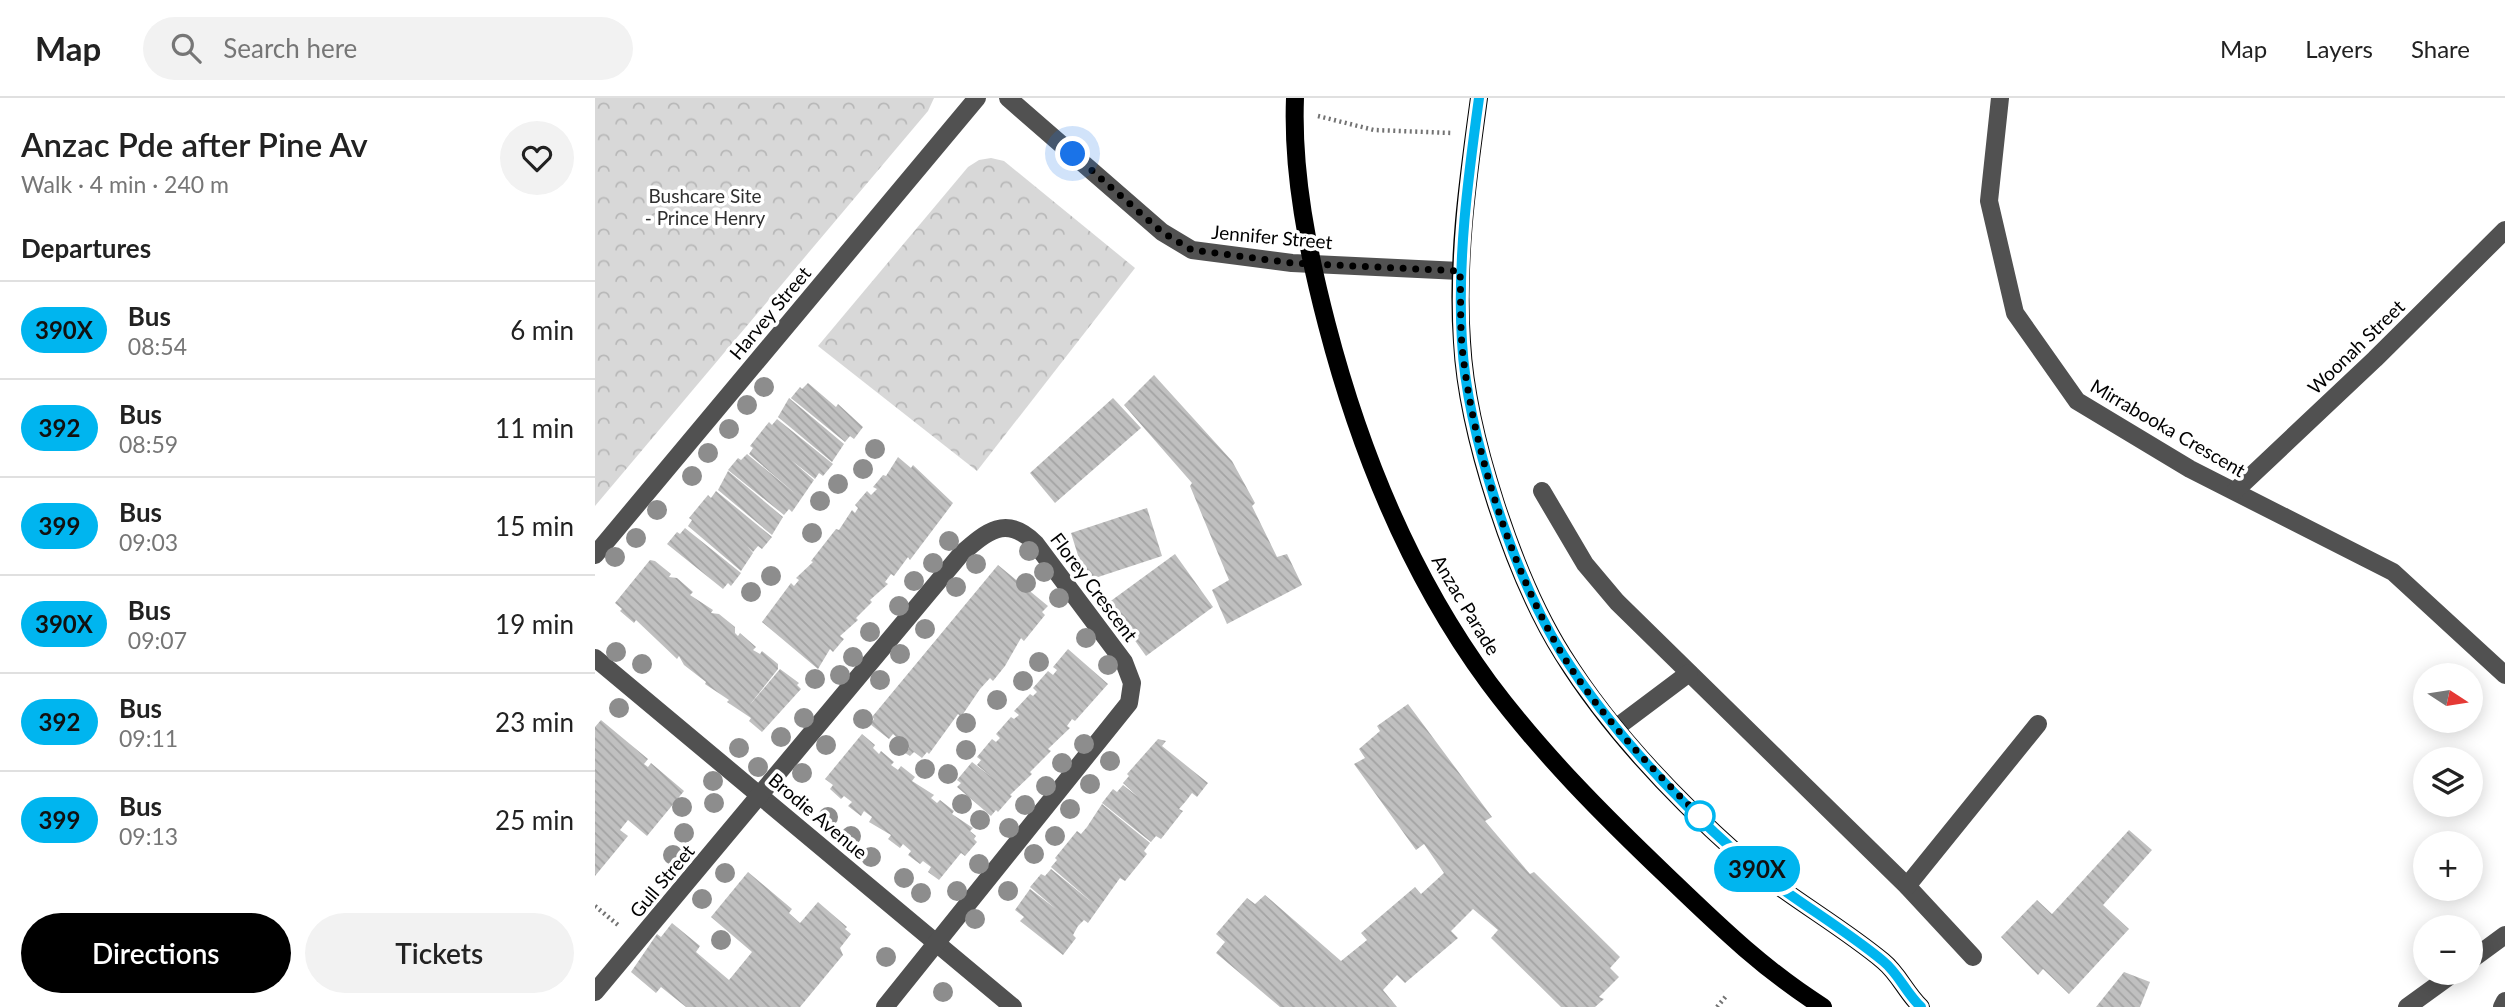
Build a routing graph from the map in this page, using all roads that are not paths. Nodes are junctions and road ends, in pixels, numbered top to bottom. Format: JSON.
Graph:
{"nodes":[{"id":1,"x":977,"y":98,"type":"edge"},
{"id":2,"x":1008,"y":98,"type":"edge"},
{"id":3,"x":1294,"y":98,"type":"edge"},
{"id":4,"x":1479,"y":98,"type":"edge"},
{"id":5,"x":2000,"y":98,"type":"edge"},
{"id":6,"x":2505,"y":230,"type":"edge"},
{"id":7,"x":1312,"y":263,"type":"junction"},
{"id":8,"x":1460,"y":271,"type":"junction"},
{"id":9,"x":1542,"y":491,"type":"dead end"},
{"id":10,"x":2235,"y":492,"type":"junction"},
{"id":11,"x":595,"y":555,"type":"edge"},
{"id":12,"x":595,"y":658,"type":"edge"},
{"id":13,"x":1689,"y":673,"type":"junction"},
{"id":14,"x":2505,"y":675,"type":"edge"},
{"id":15,"x":2038,"y":724,"type":"dead end"},
{"id":16,"x":1617,"y":727,"type":"junction"},
{"id":17,"x":761,"y":796,"type":"junction"},
{"id":18,"x":1907,"y":886,"type":"junction"},
{"id":19,"x":2505,"y":935,"type":"edge"},
{"id":20,"x":936,"y":943,"type":"junction"},
{"id":21,"x":2483,"y":951,"type":"edge"},
{"id":22,"x":1973,"y":957,"type":"dead end"},
{"id":23,"x":2437,"y":985,"type":"edge"},
{"id":24,"x":595,"y":992,"type":"edge"},
{"id":25,"x":2505,"y":1001,"type":"edge"},
{"id":26,"x":885,"y":1007,"type":"edge"},
{"id":27,"x":1013,"y":1007,"type":"edge"},
{"id":28,"x":1823,"y":1007,"type":"edge"},
{"id":29,"x":1921,"y":1007,"type":"edge"},
{"id":30,"x":2407,"y":1007,"type":"edge"},
{"id":31,"x":2502,"y":1007,"type":"edge"}],
"edges":[{"from":1,"to":11,"type":"street","name":"Harvey Street"},
{"from":2,"to":7,"type":"street","name":"Jennifer Street"},
{"from":3,"to":7,"type":"main road","name":"Anzac Parade"},
{"from":4,"to":8,"type":"main road"},
{"from":5,"to":10,"type":"street","name":"Mirrabooka Crescent"},
{"from":6,"to":10,"type":"street","name":"Woonah Street"},
{"from":7,"to":8,"type":"street","name":"Jennifer Street"},
{"from":7,"to":28,"type":"main road","name":"Anzac Parade"},
{"from":8,"to":16,"type":"main road"},
{"from":9,"to":13,"type":"street"},
{"from":10,"to":14,"type":"street","name":"Mirrabooka Crescent"},
{"from":12,"to":17,"type":"street","name":"Brodie Avenue"},
{"from":13,"to":16,"type":"street"},
{"from":13,"to":18,"type":"street"},
{"from":15,"to":18,"type":"street"},
{"from":16,"to":29,"type":"main road"},
{"from":17,"to":20,"type":"street","name":"Brodie Avenue"},
{"from":17,"to":20,"type":"street","name":"Florey Crescent"},
{"from":17,"to":24,"type":"street","name":"Gull Street"},
{"from":18,"to":22,"type":"street"},
{"from":19,"to":21,"type":"street"},
{"from":20,"to":26,"type":"street","name":"Florey Crescent"},
{"from":20,"to":27,"type":"street","name":"Brodie Avenue"},
{"from":23,"to":30,"type":"street"},
{"from":25,"to":31,"type":"street"}]}
